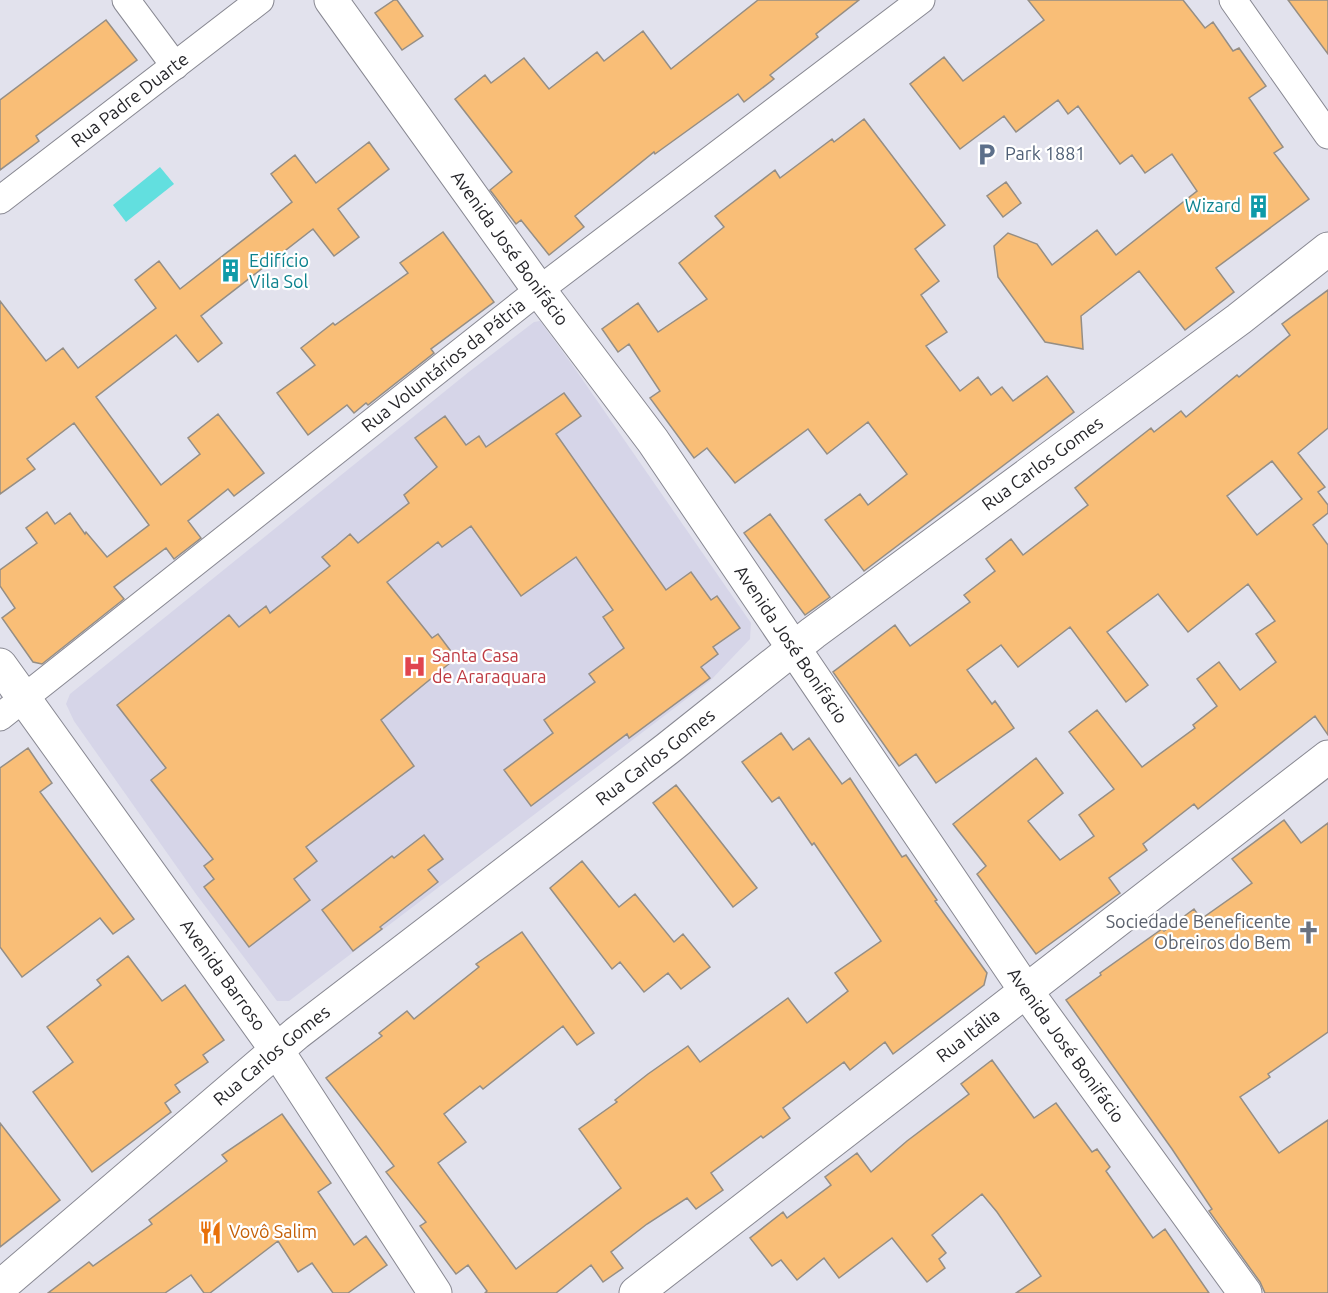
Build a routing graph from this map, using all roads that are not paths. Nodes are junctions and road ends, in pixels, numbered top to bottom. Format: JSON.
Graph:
{"nodes":[{"id":1,"x":126,"y":0,"type":"edge"},
{"id":2,"x":260,"y":0,"type":"edge"},
{"id":3,"x":331,"y":0,"type":"edge"},
{"id":4,"x":921,"y":0,"type":"edge"},
{"id":5,"x":1233,"y":0,"type":"edge"},
{"id":6,"x":175,"y":66,"type":"junction"},
{"id":7,"x":1328,"y":135,"type":"edge"},
{"id":8,"x":0,"y":200,"type":"edge"},
{"id":9,"x":1328,"y":249,"type":"edge"},
{"id":10,"x":539,"y":290,"type":"junction"},
{"id":11,"x":794,"y":648,"type":"junction"},
{"id":12,"x":0,"y":665,"type":"edge"},
{"id":13,"x":12,"y":708,"type":"edge"},
{"id":14,"x":1328,"y":757,"type":"edge"},
{"id":15,"x":1026,"y":991,"type":"junction"},
{"id":16,"x":276,"y":1049,"type":"junction"},
{"id":17,"x":0,"y":1287,"type":"edge"},
{"id":18,"x":435,"y":1293,"type":"edge"},
{"id":19,"x":636,"y":1293,"type":"edge"},
{"id":20,"x":1245,"y":1293,"type":"edge"}],
"edges":[{"from":1,"to":6,"type":"street"},
{"from":2,"to":6,"type":"street","name":"Rua Padre Duarte"},
{"from":3,"to":10,"type":"street","name":"Avenida José Bonifácio"},
{"from":4,"to":10,"type":"street","name":"Rua Voluntários da Pátria"},
{"from":5,"to":7,"type":"street"},
{"from":6,"to":8,"type":"street","name":"Rua Padre Duarte"},
{"from":9,"to":11,"type":"street","name":"Rua Carlos Gomes"},
{"from":10,"to":11,"type":"street","name":"Avenida José Bonifácio"},
{"from":10,"to":13,"type":"street","name":"Rua Voluntários da Pátria"},
{"from":11,"to":15,"type":"street","name":"Avenida José Bonifácio"},
{"from":11,"to":16,"type":"street","name":"Rua Carlos Gomes"},
{"from":12,"to":13,"type":"street","name":"Avenida Barroso"},
{"from":13,"to":16,"type":"street","name":"Avenida Barroso"},
{"from":14,"to":15,"type":"street","name":"Rua Itália"},
{"from":15,"to":19,"type":"street","name":"Rua Itália"},
{"from":15,"to":20,"type":"street","name":"Avenida José Bonifácio"},
{"from":16,"to":17,"type":"street","name":"Rua Carlos Gomes"},
{"from":16,"to":18,"type":"street","name":"Avenida Barroso"}]}
